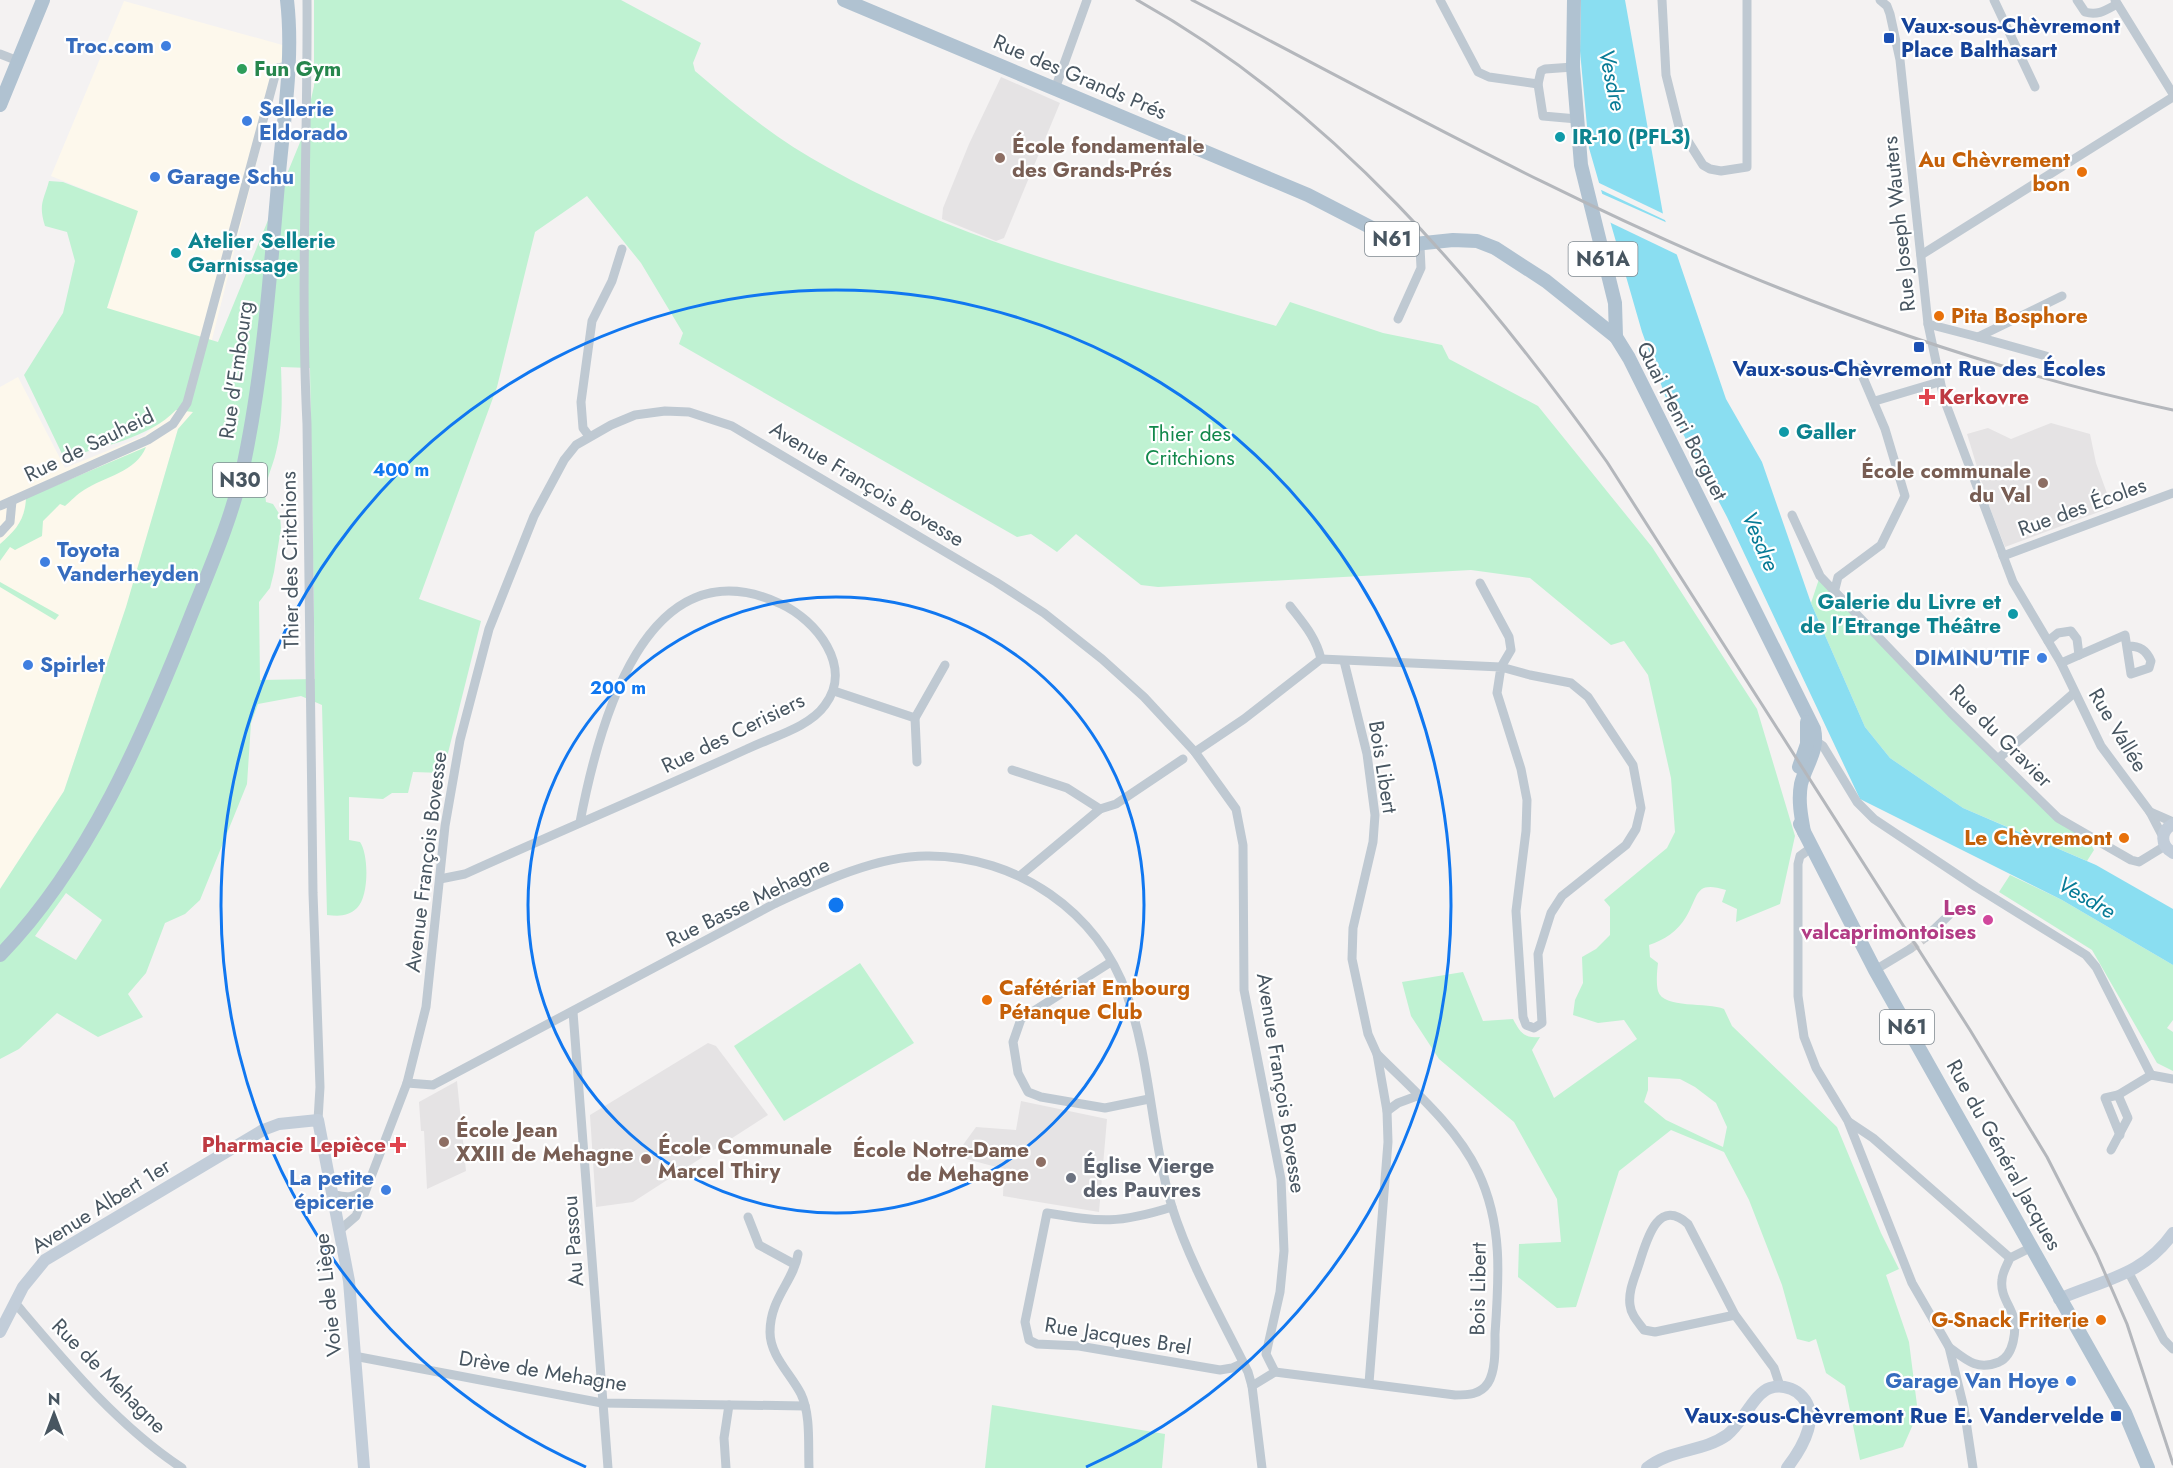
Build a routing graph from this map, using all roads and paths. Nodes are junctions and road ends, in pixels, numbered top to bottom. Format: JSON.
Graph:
{"nodes":[{"id":1,"x":43,"y":0,"type":"edge"},
{"id":2,"x":287,"y":0,"type":"edge"},
{"id":3,"x":307,"y":0,"type":"edge"},
{"id":4,"x":844,"y":0,"type":"edge"},
{"id":5,"x":1087,"y":0,"type":"edge"},
{"id":6,"x":1440,"y":0,"type":"edge"},
{"id":7,"x":1574,"y":0,"type":"edge"},
{"id":8,"x":1662,"y":0,"type":"edge"},
{"id":9,"x":1747,"y":0,"type":"edge"},
{"id":10,"x":1880,"y":0,"type":"edge"},
{"id":11,"x":1994,"y":0,"type":"edge"},
{"id":12,"x":2077,"y":0,"type":"edge"},
{"id":13,"x":2116,"y":2,"type":"edge"},
{"id":14,"x":0,"y":54,"type":"edge"},
{"id":15,"x":18,"y":61,"type":"junction"},
{"id":16,"x":288,"y":66,"type":"junction"},
{"id":17,"x":1573,"y":67,"type":"junction"},
{"id":18,"x":1538,"y":84,"type":"junction"},
{"id":19,"x":2035,"y":87,"type":"dead end"},
{"id":20,"x":1054,"y":89,"type":"junction"},
{"id":21,"x":2173,"y":95,"type":"edge"},
{"id":22,"x":0,"y":105,"type":"edge"},
{"id":23,"x":1577,"y":119,"type":"junction"},
{"id":24,"x":1592,"y":215,"type":"joint"},
{"id":25,"x":1420,"y":246,"type":"junction"},
{"id":26,"x":622,"y":249,"type":"dead end"},
{"id":27,"x":1921,"y":255,"type":"junction"},
{"id":28,"x":2062,"y":296,"type":"dead end"},
{"id":29,"x":1615,"y":303,"type":"junction"},
{"id":30,"x":1594,"y":318,"type":"junction"},
{"id":31,"x":1398,"y":320,"type":"dead end"},
{"id":32,"x":1928,"y":324,"type":"junction"},
{"id":33,"x":1978,"y":337,"type":"junction"},
{"id":34,"x":1616,"y":338,"type":"junction"},
{"id":35,"x":2046,"y":356,"type":"dead end"},
{"id":36,"x":1859,"y":368,"type":"dead end"},
{"id":37,"x":1939,"y":382,"type":"junction"},
{"id":38,"x":1875,"y":401,"type":"junction"},
{"id":39,"x":589,"y":436,"type":"junction"},
{"id":40,"x":2173,"y":493,"type":"edge"},
{"id":41,"x":12,"y":501,"type":"junction"},
{"id":42,"x":0,"y":506,"type":"edge"},
{"id":43,"x":1792,"y":515,"type":"dead end"},
{"id":44,"x":0,"y":533,"type":"edge"},
{"id":45,"x":2003,"y":556,"type":"junction"},
{"id":46,"x":1480,"y":583,"type":"dead end"},
{"id":47,"x":1835,"y":589,"type":"junction"},
{"id":48,"x":1290,"y":606,"type":"dead end"},
{"id":49,"x":2048,"y":641,"type":"junction"},
{"id":50,"x":2128,"y":646,"type":"dead end"},
{"id":51,"x":2079,"y":655,"type":"junction"},
{"id":52,"x":1321,"y":659,"type":"junction"},
{"id":53,"x":1344,"y":661,"type":"junction"},
{"id":54,"x":2061,"y":663,"type":"junction"},
{"id":55,"x":945,"y":665,"type":"dead end"},
{"id":56,"x":1501,"y":667,"type":"junction"},
{"id":57,"x":834,"y":691,"type":"junction"},
{"id":58,"x":2074,"y":693,"type":"junction"},
{"id":59,"x":1807,"y":715,"type":"joint"},
{"id":60,"x":915,"y":718,"type":"junction"},
{"id":61,"x":1812,"y":739,"type":"junction"},
{"id":62,"x":1195,"y":752,"type":"junction"},
{"id":63,"x":1999,"y":758,"type":"junction"},
{"id":64,"x":1183,"y":759,"type":"dead end"},
{"id":65,"x":917,"y":762,"type":"dead end"},
{"id":66,"x":1012,"y":770,"type":"dead end"},
{"id":67,"x":1100,"y":809,"type":"junction"},
{"id":68,"x":2150,"y":812,"type":"junction"},
{"id":69,"x":580,"y":822,"type":"junction"},
{"id":70,"x":2173,"y":823,"type":"edge"},
{"id":71,"x":2167,"y":845,"type":"edge"},
{"id":72,"x":1811,"y":848,"type":"junction"},
{"id":73,"x":1021,"y":875,"type":"junction"},
{"id":74,"x":440,"y":879,"type":"junction"},
{"id":75,"x":1949,"y":915,"type":"dead end"},
{"id":76,"x":1926,"y":937,"type":"tunnel mouth"},
{"id":77,"x":1910,"y":949,"type":"tunnel mouth"},
{"id":78,"x":0,"y":955,"type":"edge"},
{"id":79,"x":1111,"y":962,"type":"junction"},
{"id":80,"x":1875,"y":970,"type":"junction"},
{"id":81,"x":573,"y":1012,"type":"junction"},
{"id":82,"x":1377,"y":1054,"type":"junction"},
{"id":83,"x":2151,"y":1075,"type":"junction"},
{"id":84,"x":2173,"y":1079,"type":"edge"},
{"id":85,"x":407,"y":1083,"type":"junction"},
{"id":86,"x":2118,"y":1095,"type":"junction"},
{"id":87,"x":1416,"y":1096,"type":"junction"},
{"id":88,"x":1149,"y":1099,"type":"junction"},
{"id":89,"x":1387,"y":1111,"type":"junction"},
{"id":90,"x":318,"y":1120,"type":"junction"},
{"id":91,"x":1848,"y":1120,"type":"junction"},
{"id":92,"x":2120,"y":1135,"type":"junction"},
{"id":93,"x":2111,"y":1150,"type":"dead end"},
{"id":94,"x":365,"y":1189,"type":"junction"},
{"id":95,"x":335,"y":1195,"type":"junction"},
{"id":96,"x":1172,"y":1207,"type":"junction"},
{"id":97,"x":748,"y":1217,"type":"dead end"},
{"id":98,"x":341,"y":1229,"type":"junction"},
{"id":99,"x":2173,"y":1233,"type":"edge"},
{"id":100,"x":2032,"y":1248,"type":"junction"},
{"id":101,"x":798,"y":1254,"type":"dead end"},
{"id":102,"x":2010,"y":1258,"type":"junction"},
{"id":103,"x":794,"y":1264,"type":"junction"},
{"id":104,"x":2129,"y":1273,"type":"junction"},
{"id":105,"x":2060,"y":1299,"type":"junction"},
{"id":106,"x":16,"y":1304,"type":"junction"},
{"id":107,"x":1735,"y":1315,"type":"junction"},
{"id":108,"x":0,"y":1332,"type":"edge"},
{"id":109,"x":1949,"y":1347,"type":"junction"},
{"id":110,"x":2173,"y":1349,"type":"edge"},
{"id":111,"x":354,"y":1356,"type":"junction"},
{"id":112,"x":1243,"y":1363,"type":"junction"},
{"id":113,"x":1275,"y":1371,"type":"junction"},
{"id":114,"x":1369,"y":1383,"type":"junction"},
{"id":115,"x":1252,"y":1386,"type":"junction"},
{"id":116,"x":1780,"y":1386,"type":"junction"},
{"id":117,"x":602,"y":1403,"type":"junction"},
{"id":118,"x":729,"y":1405,"type":"junction"},
{"id":119,"x":805,"y":1406,"type":"junction"},
{"id":120,"x":182,"y":1468,"type":"edge"},
{"id":121,"x":364,"y":1468,"type":"edge"},
{"id":122,"x":608,"y":1468,"type":"edge"},
{"id":123,"x":726,"y":1468,"type":"edge"},
{"id":124,"x":809,"y":1468,"type":"edge"},
{"id":125,"x":1262,"y":1468,"type":"edge"},
{"id":126,"x":1647,"y":1468,"type":"edge"},
{"id":127,"x":1787,"y":1468,"type":"edge"},
{"id":128,"x":1973,"y":1468,"type":"edge"},
{"id":129,"x":2148,"y":1468,"type":"edge"}],
"edges":[{"from":1,"to":15,"type":"main road"},
{"from":2,"to":16,"type":"main road","number":"N30"},
{"from":3,"to":90,"type":"street","name":"Thier des Critchions"},
{"from":4,"to":20,"type":"main road","name":"Rue des Grands Prés","number":"N61"},
{"from":5,"to":20,"type":"street"},
{"from":6,"to":18,"type":"street"},
{"from":7,"to":17,"type":"main road","name":"Quai Henri Borguet","number":"N61a"},
{"from":8,"to":9,"type":"street"},
{"from":10,"to":27,"type":"street","name":"Rue Joseph Wauters"},
{"from":11,"to":19,"type":"street"},
{"from":12,"to":13,"type":"street"},
{"from":13,"to":21,"type":"street"},
{"from":14,"to":15,"type":"street"},
{"from":15,"to":22,"type":"main road"},
{"from":16,"to":41,"type":"street","name":"Rue de Sauheid"},
{"from":16,"to":78,"type":"main road","name":"Rue d'Embourg","number":"N30"},
{"from":17,"to":18,"type":"street"},
{"from":17,"to":23,"type":"main road","name":"Quai Henri Borguet","number":"N61a"},
{"from":18,"to":23,"type":"street"},
{"from":20,"to":25,"type":"main road","name":"Rue des Grands Prés","number":"N61"},
{"from":21,"to":27,"type":"street"},
{"from":23,"to":24,"type":"main road","name":"Quai Henri Borguet","number":"N61a"},
{"from":24,"to":29,"type":"main road","name":"Quai Henri Borguet","number":"N61A"},
{"from":25,"to":30,"type":"main road","name":"Rue des Grands Prés","number":"N61"},
{"from":25,"to":31,"type":"street"},
{"from":26,"to":39,"type":"street"},
{"from":27,"to":32,"type":"street","name":"Rue Joseph Wauters"},
{"from":28,"to":33,"type":"street"},
{"from":29,"to":30,"type":"main road","number":"N61a"},
{"from":29,"to":34,"type":"main road","name":"Quai Henri Borguet","number":"N61a"},
{"from":30,"to":34,"type":"main road","name":"Rue des Grands Prés","number":"N61"},
{"from":32,"to":33,"type":"street"},
{"from":32,"to":37,"type":"street","name":"Rue Joseph Wauters"},
{"from":33,"to":35,"type":"street"},
{"from":34,"to":59,"type":"main road","name":"Quai Henri Borguet","number":"N61"},
{"from":36,"to":38,"type":"street"},
{"from":37,"to":38,"type":"street"},
{"from":37,"to":45,"type":"street","name":"Rue Joseph Wauters"},
{"from":38,"to":47,"type":"street"},
{"from":39,"to":62,"type":"street","name":"Avenue François Bovesse"},
{"from":39,"to":74,"type":"street","name":"Avenue François Bovesse"},
{"from":40,"to":45,"type":"street","name":"Rue des Écoles"},
{"from":41,"to":42,"type":"street","name":"Rue de Sauheid"},
{"from":41,"to":44,"type":"street"},
{"from":43,"to":47,"type":"street","name":"Rue du Gravier"},
{"from":45,"to":49,"type":"street","name":"Rue Vallée"},
{"from":46,"to":56,"type":"street"},
{"from":47,"to":63,"type":"street","name":"Rue du Gravier"},
{"from":48,"to":52,"type":"street"},
{"from":49,"to":51,"type":"street"},
{"from":49,"to":54,"type":"street","name":"Rue Vallée"},
{"from":50,"to":51,"type":"street"},
{"from":51,"to":54,"type":"street"},
{"from":52,"to":53,"type":"street"},
{"from":52,"to":62,"type":"street"},
{"from":53,"to":56,"type":"street"},
{"from":53,"to":82,"type":"street","name":"Bois Libert"},
{"from":54,"to":58,"type":"street","name":"Rue Vallée"},
{"from":55,"to":60,"type":"street"},
{"from":56,"to":56,"type":"street"},
{"from":57,"to":60,"type":"street"},
{"from":57,"to":69,"type":"street","name":"Rue des Cerisiers"},
{"from":57,"to":69,"type":"street","name":"Rue des Cerisiers"},
{"from":58,"to":63,"type":"street"},
{"from":58,"to":68,"type":"street","name":"Rue Vallée"},
{"from":59,"to":61,"type":"main road","name":"Rue du Général Jacques","number":"N61"},
{"from":60,"to":65,"type":"street"},
{"from":61,"to":72,"type":"main road","name":"Rue du Général Jacques","number":"N61"},
{"from":61,"to":83,"type":"street"},
{"from":62,"to":113,"type":"street","name":"Avenue François Bovesse"},
{"from":63,"to":71,"type":"street","name":"Rue du Gravier"},
{"from":64,"to":67,"type":"street"},
{"from":66,"to":67,"type":"street"},
{"from":67,"to":73,"type":"street"},
{"from":68,"to":70,"type":"street"},
{"from":68,"to":71,"type":"street","name":"Rue Vallée"},
{"from":69,"to":74,"type":"street","name":"Rue des Cerisiers"},
{"from":70,"to":71,"type":"street"},
{"from":72,"to":80,"type":"main road","name":"Rue du Général Jacques","number":"N61"},
{"from":72,"to":91,"type":"street"},
{"from":73,"to":79,"type":"street","name":"Rue Basse Mehagne"},
{"from":73,"to":81,"type":"street","name":"Rue Basse Mehagne"},
{"from":74,"to":85,"type":"street","name":"Avenue François Bovesse"},
{"from":75,"to":76,"type":"street"},
{"from":77,"to":80,"type":"street"},
{"from":79,"to":88,"type":"street","name":"Rue Basse Mehagne"},
{"from":79,"to":88,"type":"street"},
{"from":80,"to":100,"type":"main road","name":"Rue du Général Jacques","number":"N61"},
{"from":81,"to":85,"type":"street","name":"Rue Basse Mehagne"},
{"from":81,"to":117,"type":"street","name":"Au Passou"},
{"from":82,"to":87,"type":"street","name":"Bois Libert"},
{"from":82,"to":89,"type":"street","name":"Bois Libert"},
{"from":83,"to":84,"type":"street"},
{"from":83,"to":86,"type":"street"},
{"from":85,"to":94,"type":"street","name":"Avenue François Bovesse"},
{"from":86,"to":92,"type":"street"},
{"from":86,"to":92,"type":"street"},
{"from":87,"to":89,"type":"street"},
{"from":87,"to":114,"type":"street","name":"Bois Libert"},
{"from":88,"to":96,"type":"street","name":"Rue Basse Mehagne"},
{"from":89,"to":114,"type":"street","name":"Bois Libert"},
{"from":90,"to":95,"type":"street","name":"Voie de Liège"},
{"from":90,"to":106,"type":"street","name":"Avenue Albert 1er"},
{"from":91,"to":102,"type":"street"},
{"from":91,"to":109,"type":"street"},
{"from":92,"to":93,"type":"street"},
{"from":94,"to":95,"type":"street"},
{"from":94,"to":98,"type":"street","name":"Avenue François Bovesse"},
{"from":95,"to":98,"type":"street","name":"Voie de Liège"},
{"from":96,"to":112,"type":"street","name":"Rue Basse Mehagne"},
{"from":96,"to":112,"type":"street","name":"Rue Jacques Brel"},
{"from":97,"to":103,"type":"street"},
{"from":98,"to":111,"type":"street","name":"Voie de Liège"},
{"from":99,"to":104,"type":"street"},
{"from":100,"to":102,"type":"street"},
{"from":100,"to":105,"type":"main road","name":"Rue du Général Jacques","number":"N61"},
{"from":101,"to":103,"type":"street"},
{"from":102,"to":109,"type":"street"},
{"from":103,"to":119,"type":"street"},
{"from":104,"to":105,"type":"street"},
{"from":104,"to":110,"type":"street"},
{"from":105,"to":129,"type":"main road","name":"Rue du Général Jacques","number":"N61"},
{"from":106,"to":108,"type":"street","name":"Avenue Albert 1er"},
{"from":106,"to":120,"type":"street","name":"Rue de Mehagne"},
{"from":107,"to":107,"type":"street"},
{"from":107,"to":116,"type":"street"},
{"from":109,"to":128,"type":"street"},
{"from":111,"to":117,"type":"street","name":"Drève de Mehagne"},
{"from":111,"to":121,"type":"street","name":"Voie de Liège"},
{"from":112,"to":115,"type":"street","name":"Rue Basse Mehagne"},
{"from":113,"to":114,"type":"street","name":"Bois Libert"},
{"from":113,"to":115,"type":"street"},
{"from":115,"to":125,"type":"street","name":"Rue Basse Mehagne"},
{"from":116,"to":126,"type":"street"},
{"from":116,"to":127,"type":"street"},
{"from":117,"to":118,"type":"street","name":"Drève de Mehagne"},
{"from":117,"to":122,"type":"street","name":"Au Passou"},
{"from":118,"to":119,"type":"street","name":"Drève de Mehagne"},
{"from":118,"to":123,"type":"street"},
{"from":119,"to":124,"type":"street"}]}
